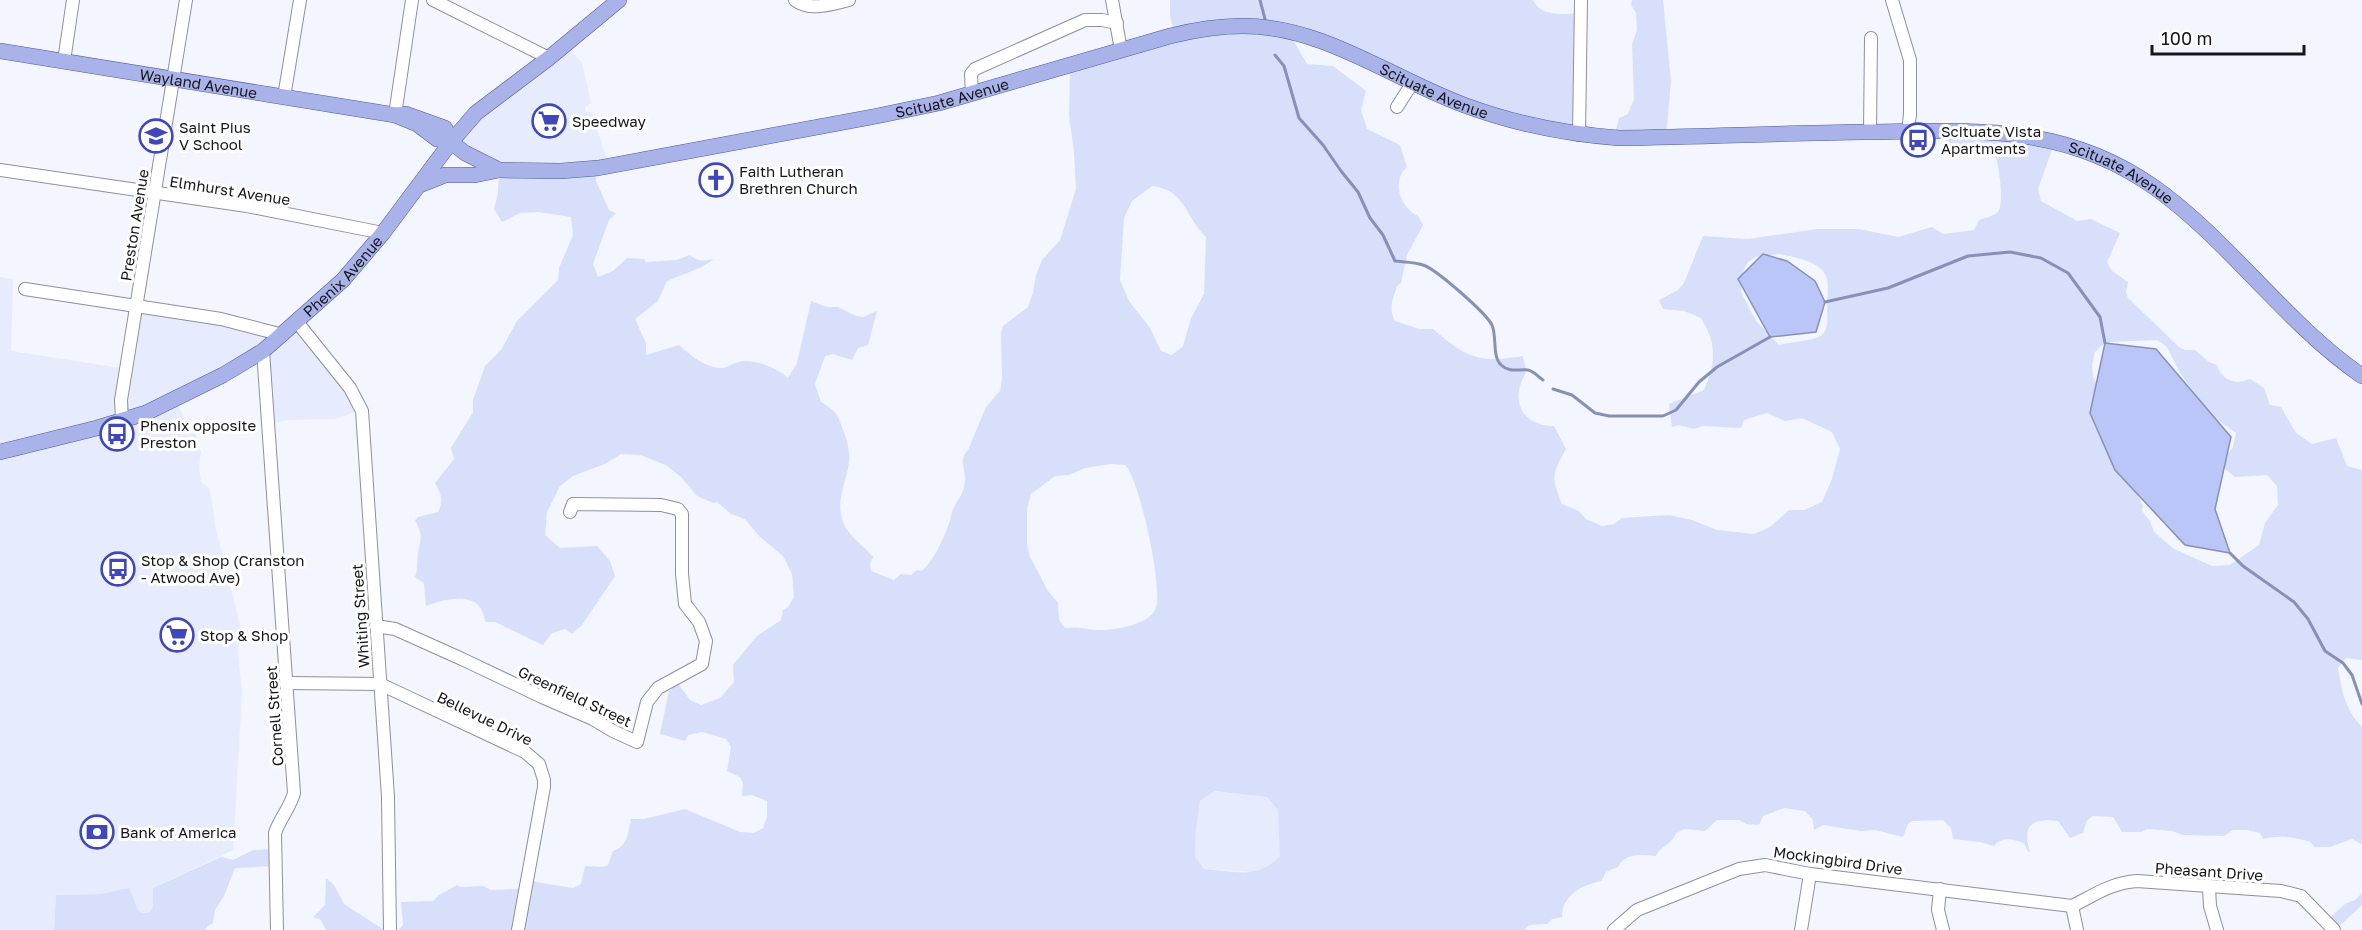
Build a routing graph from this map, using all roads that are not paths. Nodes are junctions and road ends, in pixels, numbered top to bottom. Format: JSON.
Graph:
{"nodes":[{"id":1,"x":73,"y":0,"type":"edge"},
{"id":2,"x":186,"y":0,"type":"edge"},
{"id":3,"x":300,"y":0,"type":"edge"},
{"id":4,"x":412,"y":0,"type":"edge"},
{"id":5,"x":433,"y":0,"type":"edge"},
{"id":6,"x":619,"y":0,"type":"edge"},
{"id":7,"x":795,"y":0,"type":"edge"},
{"id":8,"x":849,"y":0,"type":"edge"},
{"id":9,"x":1112,"y":0,"type":"edge"},
{"id":10,"x":1581,"y":0,"type":"edge"},
{"id":11,"x":1892,"y":0,"type":"edge"},
{"id":12,"x":1117,"y":23,"type":"junction"},
{"id":13,"x":1871,"y":38,"type":"dead end"},
{"id":14,"x":1121,"y":50,"type":"junction"},
{"id":15,"x":0,"y":51,"type":"edge"},
{"id":16,"x":549,"y":58,"type":"junction"},
{"id":17,"x":64,"y":61,"type":"junction"},
{"id":18,"x":174,"y":78,"type":"junction"},
{"id":19,"x":1413,"y":82,"type":"junction"},
{"id":20,"x":972,"y":94,"type":"junction"},
{"id":21,"x":284,"y":97,"type":"junction"},
{"id":22,"x":1397,"y":107,"type":"dead end"},
{"id":23,"x":395,"y":115,"type":"junction"},
{"id":24,"x":1870,"y":132,"type":"junction"},
{"id":25,"x":1908,"y":132,"type":"junction"},
{"id":26,"x":1579,"y":135,"type":"junction"},
{"id":27,"x":451,"y":142,"type":"junction"},
{"id":28,"x":0,"y":170,"type":"edge"},
{"id":29,"x":499,"y":170,"type":"junction"},
{"id":30,"x":417,"y":186,"type":"junction"},
{"id":31,"x":154,"y":193,"type":"junction"},
{"id":32,"x":382,"y":233,"type":"junction"},
{"id":33,"x":25,"y":289,"type":"dead end"},
{"id":34,"x":136,"y":307,"type":"junction"},
{"id":35,"x":297,"y":322,"type":"junction"},
{"id":36,"x":284,"y":335,"type":"junction"},
{"id":37,"x":263,"y":351,"type":"junction"},
{"id":38,"x":2362,"y":376,"type":"edge"},
{"id":39,"x":122,"y":420,"type":"junction"},
{"id":40,"x":0,"y":452,"type":"edge"},
{"id":41,"x":570,"y":512,"type":"dead end"},
{"id":42,"x":376,"y":626,"type":"junction"},
{"id":43,"x":288,"y":683,"type":"junction"},
{"id":44,"x":380,"y":684,"type":"junction"},
{"id":45,"x":1810,"y":874,"type":"junction"},
{"id":46,"x":2209,"y":888,"type":"junction"},
{"id":47,"x":1940,"y":889,"type":"junction"},
{"id":48,"x":2072,"y":906,"type":"junction"},
{"id":49,"x":278,"y":930,"type":"edge"},
{"id":50,"x":390,"y":930,"type":"edge"},
{"id":51,"x":518,"y":930,"type":"edge"},
{"id":52,"x":1614,"y":930,"type":"edge"},
{"id":53,"x":1801,"y":930,"type":"edge"},
{"id":54,"x":1943,"y":930,"type":"edge"},
{"id":55,"x":2077,"y":930,"type":"edge"},
{"id":56,"x":2217,"y":930,"type":"edge"},
{"id":57,"x":2334,"y":930,"type":"edge"}],
"edges":[{"from":1,"to":17,"type":"street"},
{"from":2,"to":18,"type":"street","name":"Preston Avenue"},
{"from":3,"to":21,"type":"street"},
{"from":4,"to":23,"type":"street"},
{"from":5,"to":16,"type":"street"},
{"from":6,"to":16,"type":"main road","name":"Phenix Avenue"},
{"from":7,"to":8,"type":"street"},
{"from":9,"to":12,"type":"street"},
{"from":10,"to":26,"type":"street"},
{"from":11,"to":25,"type":"street"},
{"from":12,"to":14,"type":"street"},
{"from":12,"to":20,"type":"street"},
{"from":13,"to":24,"type":"street"},
{"from":14,"to":19,"type":"main road","name":"Scituate Avenue"},
{"from":14,"to":20,"type":"main road","name":"Scituate Avenue"},
{"from":15,"to":17,"type":"main road","name":"Wayland Avenue"},
{"from":16,"to":27,"type":"main road","name":"Phenix Avenue"},
{"from":17,"to":18,"type":"main road","name":"Wayland Avenue"},
{"from":18,"to":21,"type":"main road","name":"Wayland Avenue"},
{"from":18,"to":31,"type":"street","name":"Preston Avenue"},
{"from":19,"to":22,"type":"street"},
{"from":19,"to":26,"type":"main road","name":"Scituate Avenue"},
{"from":20,"to":29,"type":"main road","name":"Scituate Avenue"},
{"from":21,"to":23,"type":"main road","name":"Wayland Avenue"},
{"from":23,"to":27,"type":"main road","name":"Wayland Avenue"},
{"from":24,"to":25,"type":"main road","name":"Scituate Avenue"},
{"from":24,"to":26,"type":"main road","name":"Scituate Avenue"},
{"from":25,"to":38,"type":"main road","name":"Scituate Avenue"},
{"from":27,"to":29,"type":"main road","name":"Scituate Avenue"},
{"from":27,"to":30,"type":"main road","name":"Phenix Avenue"},
{"from":28,"to":31,"type":"street","name":"Elmhurst Avenue"},
{"from":29,"to":30,"type":"main road"},
{"from":30,"to":32,"type":"main road","name":"Phenix Avenue"},
{"from":31,"to":32,"type":"street","name":"Elmhurst Avenue"},
{"from":31,"to":34,"type":"street","name":"Preston Avenue"},
{"from":32,"to":35,"type":"main road","name":"Phenix Avenue"},
{"from":33,"to":34,"type":"street"},
{"from":34,"to":36,"type":"street"},
{"from":34,"to":39,"type":"street","name":"Preston Avenue"},
{"from":35,"to":36,"type":"main road","name":"Phenix Avenue"},
{"from":35,"to":42,"type":"street","name":"Whiting Street"},
{"from":36,"to":37,"type":"main road","name":"Phenix Avenue"},
{"from":37,"to":39,"type":"main road","name":"Phenix Avenue"},
{"from":37,"to":43,"type":"street","name":"Cornell Street"},
{"from":39,"to":40,"type":"main road","name":"Phenix Avenue"},
{"from":41,"to":42,"type":"street","name":"Greenfield Street"},
{"from":42,"to":44,"type":"street","name":"Whiting Street"},
{"from":43,"to":44,"type":"street","name":"Bellevue Drive"},
{"from":43,"to":49,"type":"street","name":"Cornell Street"},
{"from":44,"to":50,"type":"street","name":"Whiting Street"},
{"from":44,"to":51,"type":"street","name":"Bellevue Drive"},
{"from":45,"to":47,"type":"street","name":"Mockingbird Drive"},
{"from":45,"to":52,"type":"street","name":"Mockingbird Drive"},
{"from":45,"to":53,"type":"street"},
{"from":46,"to":48,"type":"street","name":"Pheasant Drive"},
{"from":46,"to":56,"type":"street"},
{"from":46,"to":57,"type":"street","name":"Pheasant Drive"},
{"from":47,"to":48,"type":"street","name":"Mockingbird Drive"},
{"from":47,"to":54,"type":"street"},
{"from":48,"to":55,"type":"street"}]}
